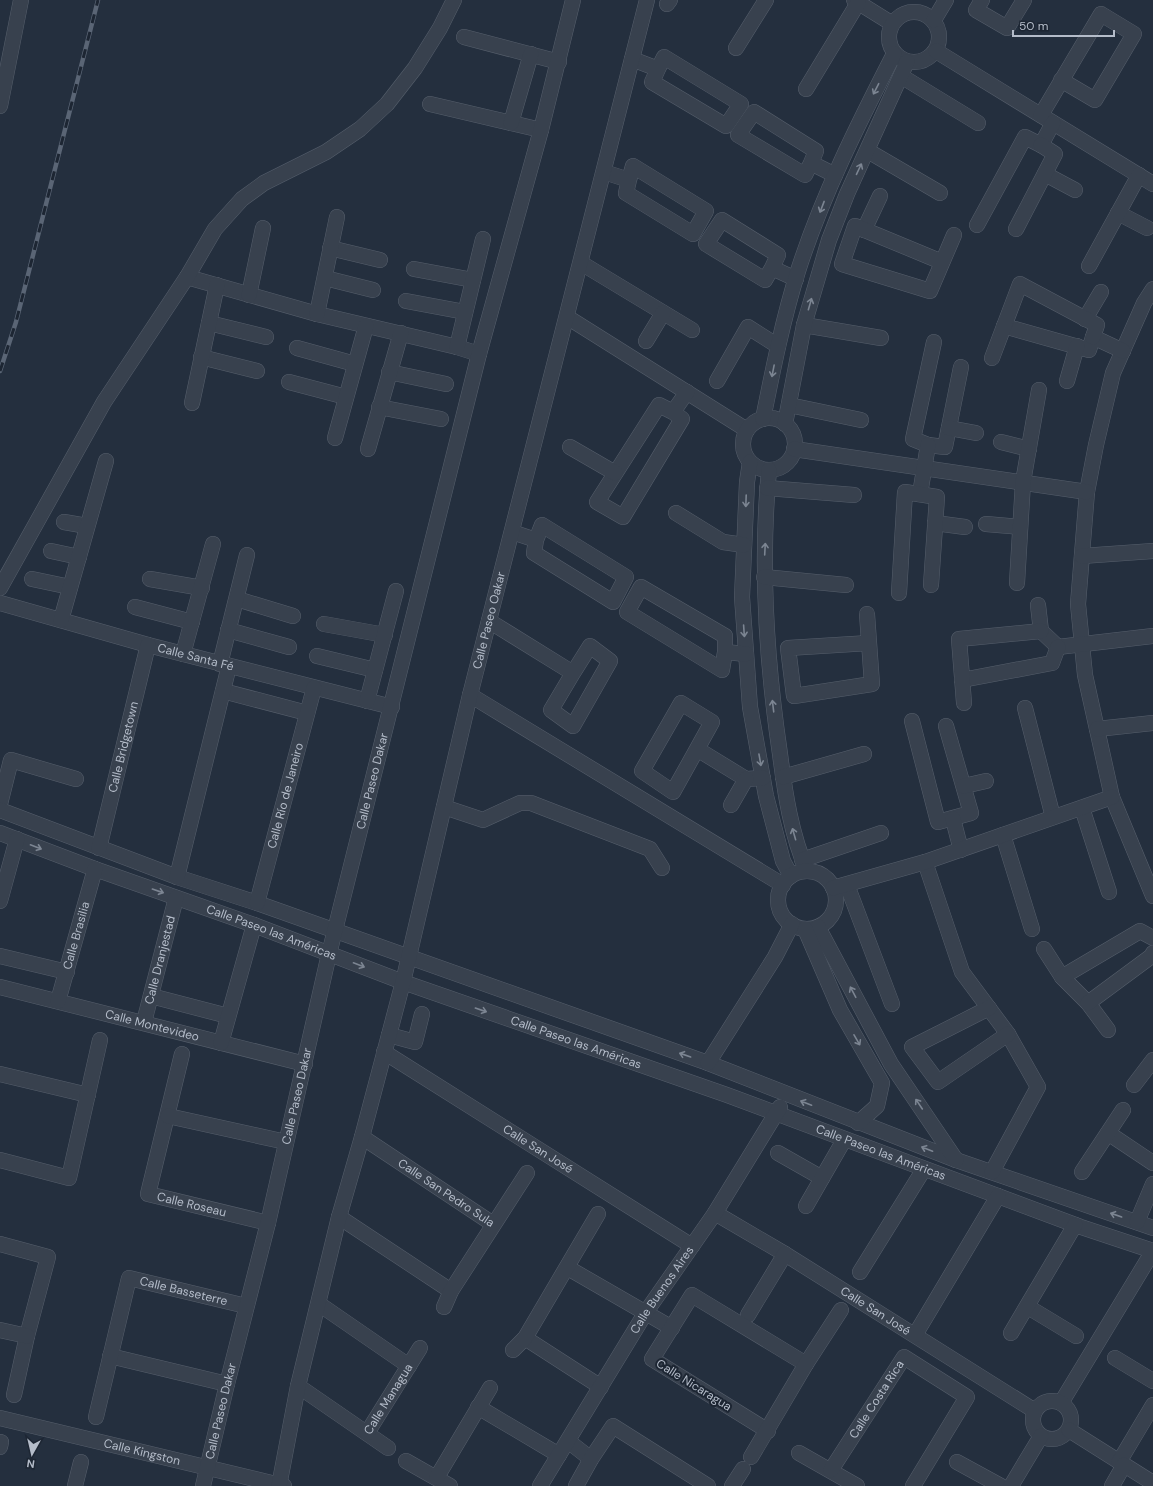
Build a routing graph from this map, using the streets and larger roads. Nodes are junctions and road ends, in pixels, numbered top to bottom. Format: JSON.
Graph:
{"nodes":[{"id":1,"x":21,"y":0,"type":"edge"},
{"id":2,"x":454,"y":0,"type":"edge"},
{"id":3,"x":573,"y":0,"type":"edge"},
{"id":4,"x":647,"y":0,"type":"edge"},
{"id":5,"x":766,"y":0,"type":"edge"},
{"id":6,"x":946,"y":0,"type":"edge"},
{"id":7,"x":982,"y":0,"type":"edge"},
{"id":8,"x":1024,"y":0,"type":"edge"},
{"id":9,"x":856,"y":1,"type":"edge"},
{"id":10,"x":924,"y":6,"type":"edge"},
{"id":11,"x":934,"y":20,"type":"junction"},
{"id":12,"x":891,"y":23,"type":"junction"},
{"id":13,"x":464,"y":37,"type":"dead end"},
{"id":14,"x":736,"y":48,"type":"dead end"},
{"id":15,"x":936,"y":51,"type":"junction"},
{"id":16,"x":531,"y":54,"type":"junction"},
{"id":17,"x":894,"y":54,"type":"junction"},
{"id":18,"x":632,"y":59,"type":"junction"},
{"id":19,"x":559,"y":62,"type":"junction"},
{"id":20,"x":908,"y":62,"type":"junction"},
{"id":21,"x":658,"y":69,"type":"junction"},
{"id":22,"x":901,"y":76,"type":"junction"},
{"id":23,"x":1061,"y":80,"type":"junction"},
{"id":24,"x":806,"y":89,"type":"dead end"},
{"id":25,"x":430,"y":104,"type":"dead end"},
{"id":26,"x":0,"y":106,"type":"edge"},
{"id":27,"x":1041,"y":115,"type":"junction"},
{"id":28,"x":511,"y":123,"type":"junction"},
{"id":29,"x":978,"y":123,"type":"dead end"},
{"id":30,"x":1054,"y":123,"type":"junction"},
{"id":31,"x":541,"y":130,"type":"junction"},
{"id":32,"x":1041,"y":145,"type":"junction"},
{"id":33,"x":868,"y":152,"type":"junction"},
{"id":34,"x":811,"y":163,"type":"junction"},
{"id":35,"x":604,"y":172,"type":"junction"},
{"id":36,"x":1045,"y":174,"type":"junction"},
{"id":37,"x":835,"y":175,"type":"junction"},
{"id":38,"x":1139,"y":175,"type":"junction"},
{"id":39,"x":629,"y":180,"type":"junction"},
{"id":40,"x":1153,"y":184,"type":"edge"},
{"id":41,"x":1075,"y":190,"type":"dead end"},
{"id":42,"x":940,"y":193,"type":"dead end"},
{"id":43,"x":880,"y":196,"type":"dead end"},
{"id":44,"x":1118,"y":213,"type":"junction"},
{"id":45,"x":337,"y":217,"type":"dead end"},
{"id":46,"x":977,"y":225,"type":"dead end"},
{"id":47,"x":263,"y":228,"type":"dead end"},
{"id":48,"x":1147,"y":228,"type":"dead end"},
{"id":49,"x":1016,"y":229,"type":"dead end"},
{"id":50,"x":864,"y":230,"type":"junction"},
{"id":51,"x":954,"y":234,"type":"dead end"},
{"id":52,"x":830,"y":237,"type":"junction"},
{"id":53,"x":483,"y":239,"type":"dead end"},
{"id":54,"x":848,"y":242,"type":"junction"},
{"id":55,"x":330,"y":248,"type":"junction"},
{"id":56,"x":380,"y":260,"type":"dead end"},
{"id":57,"x":942,"y":262,"type":"junction"},
{"id":58,"x":581,"y":263,"type":"junction"},
{"id":59,"x":1089,"y":266,"type":"dead end"},
{"id":60,"x":772,"y":268,"type":"junction"},
{"id":61,"x":414,"y":269,"type":"dead end"},
{"id":62,"x":186,"y":277,"type":"junction"},
{"id":63,"x":325,"y":278,"type":"junction"},
{"id":64,"x":796,"y":279,"type":"junction"},
{"id":65,"x":473,"y":280,"type":"junction"},
{"id":66,"x":217,"y":285,"type":"junction"},
{"id":67,"x":1153,"y":289,"type":"edge"},
{"id":68,"x":373,"y":290,"type":"dead end"},
{"id":69,"x":1101,"y":292,"type":"dead end"},
{"id":70,"x":249,"y":295,"type":"junction"},
{"id":71,"x":406,"y":301,"type":"dead end"},
{"id":72,"x":465,"y":312,"type":"junction"},
{"id":73,"x":663,"y":313,"type":"junction"},
{"id":74,"x":317,"y":314,"type":"junction"},
{"id":75,"x":568,"y":317,"type":"junction"},
{"id":76,"x":1085,"y":319,"type":"junction"},
{"id":77,"x":209,"y":323,"type":"junction"},
{"id":78,"x":804,"y":325,"type":"junction"},
{"id":79,"x":366,"y":326,"type":"junction"},
{"id":80,"x":1004,"y":326,"type":"junction"},
{"id":81,"x":692,"y":330,"type":"dead end"},
{"id":82,"x":401,"y":333,"type":"junction"},
{"id":83,"x":266,"y":337,"type":"dead end"},
{"id":84,"x":1093,"y":337,"type":"junction"},
{"id":85,"x":881,"y":338,"type":"dead end"},
{"id":86,"x":646,"y":341,"type":"dead end"},
{"id":87,"x":934,"y":342,"type":"dead end"},
{"id":88,"x":457,"y":346,"type":"junction"},
{"id":89,"x":778,"y":346,"type":"junction"},
{"id":90,"x":1077,"y":346,"type":"junction"},
{"id":91,"x":297,"y":348,"type":"dead end"},
{"id":92,"x":1122,"y":351,"type":"junction"},
{"id":93,"x":479,"y":354,"type":"junction"},
{"id":94,"x":201,"y":357,"type":"junction"},
{"id":95,"x":992,"y":358,"type":"dead end"},
{"id":96,"x":355,"y":364,"type":"junction"},
{"id":97,"x":961,"y":367,"type":"dead end"},
{"id":98,"x":257,"y":371,"type":"dead end"},
{"id":99,"x":389,"y":372,"type":"junction"},
{"id":100,"x":717,"y":380,"type":"dead end"},
{"id":101,"x":1067,"y":381,"type":"dead end"},
{"id":102,"x":289,"y":382,"type":"dead end"},
{"id":103,"x":446,"y":384,"type":"dead end"},
{"id":104,"x":1039,"y":390,"type":"dead end"},
{"id":105,"x":687,"y":392,"type":"junction"},
{"id":106,"x":346,"y":397,"type":"junction"},
{"id":107,"x":192,"y":403,"type":"dead end"},
{"id":108,"x":789,"y":405,"type":"junction"},
{"id":109,"x":379,"y":407,"type":"junction"},
{"id":110,"x":673,"y":412,"type":"junction"},
{"id":111,"x":441,"y":419,"type":"dead end"},
{"id":112,"x":763,"y":419,"type":"junction"},
{"id":113,"x":861,"y":420,"type":"dead end"},
{"id":114,"x":785,"y":424,"type":"junction"},
{"id":115,"x":949,"y":428,"type":"junction"},
{"id":116,"x":747,"y":430,"type":"junction"},
{"id":117,"x":976,"y":433,"type":"dead end"},
{"id":118,"x":335,"y":438,"type":"dead end"},
{"id":119,"x":1001,"y":442,"type":"dead end"},
{"id":120,"x":928,"y":445,"type":"junction"},
{"id":121,"x":570,"y":447,"type":"dead end"},
{"id":122,"x":368,"y":448,"type":"dead end"},
{"id":123,"x":794,"y":449,"type":"junction"},
{"id":124,"x":1029,"y":449,"type":"junction"},
{"id":125,"x":106,"y":461,"type":"dead end"},
{"id":126,"x":750,"y":462,"type":"junction"},
{"id":127,"x":923,"y":467,"type":"junction"},
{"id":128,"x":769,"y":470,"type":"junction"},
{"id":129,"x":615,"y":473,"type":"junction"},
{"id":130,"x":1023,"y":482,"type":"junction"},
{"id":131,"x":768,"y":488,"type":"junction"},
{"id":132,"x":1087,"y":492,"type":"junction"},
{"id":133,"x":920,"y":494,"type":"junction"},
{"id":134,"x":854,"y":495,"type":"dead end"},
{"id":135,"x":676,"y":513,"type":"dead end"},
{"id":136,"x":64,"y":522,"type":"dead end"},
{"id":137,"x":935,"y":523,"type":"junction"},
{"id":138,"x":986,"y":524,"type":"dead end"},
{"id":139,"x":87,"y":526,"type":"junction"},
{"id":140,"x":965,"y":527,"type":"dead end"},
{"id":141,"x":1020,"y":527,"type":"junction"},
{"id":142,"x":512,"y":532,"type":"junction"},
{"id":143,"x":536,"y":540,"type":"junction"},
{"id":144,"x":213,"y":544,"type":"dead end"},
{"id":145,"x":744,"y":545,"type":"junction"},
{"id":146,"x":51,"y":551,"type":"dead end"},
{"id":147,"x":1153,"y":551,"type":"edge"},
{"id":148,"x":247,"y":555,"type":"dead end"},
{"id":149,"x":1082,"y":556,"type":"junction"},
{"id":150,"x":78,"y":557,"type":"junction"},
{"id":151,"x":764,"y":577,"type":"junction"},
{"id":152,"x":32,"y":579,"type":"dead end"},
{"id":153,"x":150,"y":579,"type":"dead end"},
{"id":154,"x":1017,"y":583,"type":"dead end"},
{"id":155,"x":846,"y":585,"type":"dead end"},
{"id":156,"x":931,"y":585,"type":"dead end"},
{"id":157,"x":70,"y":587,"type":"junction"},
{"id":158,"x":0,"y":588,"type":"edge"},
{"id":159,"x":202,"y":588,"type":"junction"},
{"id":160,"x":396,"y":591,"type":"dead end"},
{"id":161,"x":899,"y":593,"type":"dead end"},
{"id":162,"x":237,"y":599,"type":"junction"},
{"id":163,"x":0,"y":603,"type":"edge"},
{"id":164,"x":1038,"y":605,"type":"dead end"},
{"id":165,"x":134,"y":607,"type":"dead end"},
{"id":166,"x":867,"y":614,"type":"dead end"},
{"id":167,"x":293,"y":616,"type":"dead end"},
{"id":168,"x":62,"y":620,"type":"junction"},
{"id":169,"x":489,"y":621,"type":"junction"},
{"id":170,"x":192,"y":622,"type":"junction"},
{"id":171,"x":324,"y":624,"type":"dead end"},
{"id":172,"x":228,"y":630,"type":"junction"},
{"id":173,"x":1041,"y":631,"type":"junction"},
{"id":174,"x":385,"y":635,"type":"junction"},
{"id":175,"x":1153,"y":636,"type":"edge"},
{"id":176,"x":869,"y":643,"type":"junction"},
{"id":177,"x":1082,"y":643,"type":"junction"},
{"id":178,"x":148,"y":645,"type":"junction"},
{"id":179,"x":289,"y":647,"type":"dead end"},
{"id":180,"x":1058,"y":647,"type":"junction"},
{"id":181,"x":725,"y":652,"type":"junction"},
{"id":182,"x":183,"y":654,"type":"junction"},
{"id":183,"x":746,"y":654,"type":"junction"},
{"id":184,"x":317,"y":656,"type":"dead end"},
{"id":185,"x":224,"y":665,"type":"junction"},
{"id":186,"x":375,"y":670,"type":"junction"},
{"id":187,"x":572,"y":673,"type":"junction"},
{"id":188,"x":792,"y":675,"type":"junction"},
{"id":189,"x":770,"y":676,"type":"junction"},
{"id":190,"x":962,"y":680,"type":"junction"},
{"id":191,"x":314,"y":688,"type":"junction"},
{"id":192,"x":223,"y":691,"type":"junction"},
{"id":193,"x":470,"y":695,"type":"junction"},
{"id":194,"x":367,"y":701,"type":"junction"},
{"id":195,"x":964,"y":703,"type":"dead end"},
{"id":196,"x":392,"y":707,"type":"junction"},
{"id":197,"x":1025,"y":708,"type":"dead end"},
{"id":198,"x":307,"y":713,"type":"junction"},
{"id":199,"x":912,"y":721,"type":"dead end"},
{"id":200,"x":1153,"y":723,"type":"edge"},
{"id":201,"x":946,"y":726,"type":"dead end"},
{"id":202,"x":1097,"y":729,"type":"junction"},
{"id":203,"x":697,"y":749,"type":"junction"},
{"id":204,"x":864,"y":754,"type":"dead end"},
{"id":205,"x":783,"y":777,"type":"junction"},
{"id":206,"x":763,"y":778,"type":"junction"},
{"id":207,"x":76,"y":779,"type":"dead end"},
{"id":208,"x":746,"y":779,"type":"junction"},
{"id":209,"x":986,"y":781,"type":"dead end"},
{"id":210,"x":964,"y":786,"type":"junction"},
{"id":211,"x":1112,"y":797,"type":"junction"},
{"id":212,"x":0,"y":804,"type":"edge"},
{"id":213,"x":731,"y":805,"type":"dead end"},
{"id":214,"x":444,"y":807,"type":"junction"},
{"id":215,"x":1082,"y":808,"type":"junction"},
{"id":216,"x":0,"y":810,"type":"edge"},
{"id":217,"x":1053,"y":818,"type":"junction"},
{"id":218,"x":953,"y":819,"type":"junction"},
{"id":219,"x":0,"y":833,"type":"edge"},
{"id":220,"x":881,"y":833,"type":"dead end"},
{"id":221,"x":1003,"y":835,"type":"junction"},
{"id":222,"x":17,"y":839,"type":"junction"},
{"id":223,"x":99,"y":848,"type":"junction"},
{"id":224,"x":961,"y":850,"type":"junction"},
{"id":225,"x":925,"y":862,"type":"junction"},
{"id":226,"x":804,"y":866,"type":"junction"},
{"id":227,"x":662,"y":868,"type":"dead end"},
{"id":228,"x":95,"y":869,"type":"junction"},
{"id":229,"x":177,"y":877,"type":"junction"},
{"id":230,"x":787,"y":880,"type":"junction"},
{"id":231,"x":840,"y":886,"type":"junction"},
{"id":232,"x":1109,"y":892,"type":"dead end"},
{"id":233,"x":1153,"y":896,"type":"edge"},
{"id":234,"x":176,"y":898,"type":"junction"},
{"id":235,"x":0,"y":901,"type":"edge"},
{"id":236,"x":258,"y":903,"type":"junction"},
{"id":237,"x":254,"y":925,"type":"junction"},
{"id":238,"x":805,"y":927,"type":"junction"},
{"id":239,"x":1032,"y":929,"type":"dead end"},
{"id":240,"x":336,"y":931,"type":"junction"},
{"id":241,"x":1153,"y":938,"type":"edge"},
{"id":242,"x":1044,"y":949,"type":"dead end"},
{"id":243,"x":1153,"y":953,"type":"edge"},
{"id":244,"x":329,"y":954,"type":"junction"},
{"id":245,"x":0,"y":956,"type":"edge"},
{"id":246,"x":408,"y":958,"type":"junction"},
{"id":247,"x":67,"y":972,"type":"junction"},
{"id":248,"x":1062,"y":977,"type":"junction"},
{"id":249,"x":403,"y":982,"type":"junction"},
{"id":250,"x":0,"y":987,"type":"edge"},
{"id":251,"x":151,"y":996,"type":"junction"},
{"id":252,"x":58,"y":1001,"type":"junction"},
{"id":253,"x":1088,"y":1002,"type":"junction"},
{"id":254,"x":892,"y":1004,"type":"dead end"},
{"id":255,"x":989,"y":1008,"type":"junction"},
{"id":256,"x":422,"y":1014,"type":"dead end"},
{"id":257,"x":228,"y":1016,"type":"junction"},
{"id":258,"x":144,"y":1022,"type":"junction"},
{"id":259,"x":1108,"y":1030,"type":"dead end"},
{"id":260,"x":1008,"y":1034,"type":"junction"},
{"id":261,"x":389,"y":1035,"type":"junction"},
{"id":262,"x":100,"y":1040,"type":"dead end"},
{"id":263,"x":220,"y":1043,"type":"junction"},
{"id":264,"x":384,"y":1052,"type":"junction"},
{"id":265,"x":182,"y":1054,"type":"dead end"},
{"id":266,"x":1153,"y":1060,"type":"edge"},
{"id":267,"x":305,"y":1064,"type":"junction"},
{"id":268,"x":708,"y":1064,"type":"junction"},
{"id":269,"x":0,"y":1074,"type":"edge"},
{"id":270,"x":1134,"y":1086,"type":"dead end"},
{"id":271,"x":88,"y":1095,"type":"junction"},
{"id":272,"x":785,"y":1095,"type":"junction"},
{"id":273,"x":1123,"y":1110,"type":"dead end"},
{"id":274,"x":776,"y":1114,"type":"junction"},
{"id":275,"x":168,"y":1116,"type":"junction"},
{"id":276,"x":858,"y":1123,"type":"junction"},
{"id":277,"x":1108,"y":1133,"type":"junction"},
{"id":278,"x":362,"y":1137,"type":"junction"},
{"id":279,"x":844,"y":1140,"type":"junction"},
{"id":280,"x":286,"y":1142,"type":"junction"},
{"id":281,"x":778,"y":1153,"type":"dead end"},
{"id":282,"x":0,"y":1160,"type":"edge"},
{"id":283,"x":956,"y":1160,"type":"junction"},
{"id":284,"x":1153,"y":1163,"type":"edge"},
{"id":285,"x":924,"y":1169,"type":"junction"},
{"id":286,"x":992,"y":1172,"type":"junction"},
{"id":287,"x":1082,"y":1172,"type":"dead end"},
{"id":288,"x":527,"y":1173,"type":"dead end"},
{"id":289,"x":822,"y":1178,"type":"junction"},
{"id":290,"x":1153,"y":1184,"type":"edge"},
{"id":291,"x":1030,"y":1185,"type":"junction"},
{"id":292,"x":998,"y":1196,"type":"junction"},
{"id":293,"x":1021,"y":1205,"type":"junction"},
{"id":294,"x":806,"y":1206,"type":"dead end"},
{"id":295,"x":715,"y":1213,"type":"junction"},
{"id":296,"x":598,"y":1214,"type":"dead end"},
{"id":297,"x":339,"y":1217,"type":"junction"},
{"id":298,"x":1137,"y":1222,"type":"junction"},
{"id":299,"x":268,"y":1223,"type":"junction"},
{"id":300,"x":492,"y":1224,"type":"junction"},
{"id":301,"x":1075,"y":1225,"type":"junction"},
{"id":302,"x":1153,"y":1228,"type":"edge"},
{"id":303,"x":0,"y":1244,"type":"edge"},
{"id":304,"x":692,"y":1246,"type":"junction"},
{"id":305,"x":1153,"y":1251,"type":"edge"},
{"id":306,"x":785,"y":1254,"type":"junction"},
{"id":307,"x":568,"y":1268,"type":"junction"},
{"id":308,"x":860,"y":1272,"type":"dead end"},
{"id":309,"x":451,"y":1290,"type":"junction"},
{"id":310,"x":319,"y":1304,"type":"junction"},
{"id":311,"x":246,"y":1306,"type":"junction"},
{"id":312,"x":444,"y":1307,"type":"dead end"},
{"id":313,"x":1028,"y":1307,"type":"junction"},
{"id":314,"x":841,"y":1310,"type":"dead end"},
{"id":315,"x":646,"y":1312,"type":"junction"},
{"id":316,"x":748,"y":1315,"type":"dead end"},
{"id":317,"x":672,"y":1328,"type":"junction"},
{"id":318,"x":0,"y":1330,"type":"edge"},
{"id":319,"x":1011,"y":1333,"type":"dead end"},
{"id":320,"x":915,"y":1335,"type":"junction"},
{"id":321,"x":27,"y":1336,"type":"junction"},
{"id":322,"x":1076,"y":1336,"type":"dead end"},
{"id":323,"x":525,"y":1338,"type":"junction"},
{"id":324,"x":420,"y":1348,"type":"dead end"},
{"id":325,"x":513,"y":1350,"type":"dead end"},
{"id":326,"x":947,"y":1354,"type":"junction"},
{"id":327,"x":110,"y":1356,"type":"junction"},
{"id":328,"x":1115,"y":1358,"type":"dead end"},
{"id":329,"x":806,"y":1364,"type":"junction"},
{"id":330,"x":409,"y":1366,"type":"junction"},
{"id":331,"x":934,"y":1375,"type":"junction"},
{"id":332,"x":1153,"y":1381,"type":"edge"},
{"id":333,"x":227,"y":1384,"type":"junction"},
{"id":334,"x":298,"y":1386,"type":"junction"},
{"id":335,"x":601,"y":1387,"type":"junction"},
{"id":336,"x":490,"y":1388,"type":"dead end"},
{"id":337,"x":14,"y":1395,"type":"dead end"},
{"id":338,"x":1061,"y":1403,"type":"junction"},
{"id":339,"x":1153,"y":1405,"type":"edge"},
{"id":340,"x":478,"y":1407,"type":"junction"},
{"id":341,"x":1035,"y":1411,"type":"junction"},
{"id":342,"x":96,"y":1417,"type":"dead end"},
{"id":343,"x":0,"y":1418,"type":"edge"},
{"id":344,"x":1069,"y":1430,"type":"junction"},
{"id":345,"x":768,"y":1431,"type":"junction"},
{"id":346,"x":367,"y":1433,"type":"junction"},
{"id":347,"x":1041,"y":1436,"type":"junction"},
{"id":348,"x":568,"y":1441,"type":"junction"},
{"id":349,"x":388,"y":1448,"type":"dead end"},
{"id":350,"x":799,"y":1453,"type":"dead end"},
{"id":351,"x":559,"y":1455,"type":"junction"},
{"id":352,"x":591,"y":1459,"type":"junction"},
{"id":353,"x":406,"y":1461,"type":"dead end"},
{"id":354,"x":81,"y":1462,"type":"dead end"},
{"id":355,"x":957,"y":1462,"type":"dead end"},
{"id":356,"x":1122,"y":1463,"type":"junction"},
{"id":357,"x":207,"y":1468,"type":"junction"},
{"id":358,"x":831,"y":1470,"type":"junction"},
{"id":359,"x":437,"y":1477,"type":"junction"},
{"id":360,"x":1153,"y":1483,"type":"edge"},
{"id":361,"x":281,"y":1485,"type":"edge"},
{"id":362,"x":76,"y":1486,"type":"edge"},
{"id":363,"x":203,"y":1486,"type":"edge"},
{"id":364,"x":450,"y":1486,"type":"edge"},
{"id":365,"x":540,"y":1486,"type":"edge"},
{"id":366,"x":576,"y":1486,"type":"edge"},
{"id":367,"x":708,"y":1486,"type":"edge"},
{"id":368,"x":732,"y":1486,"type":"edge"},
{"id":369,"x":857,"y":1486,"type":"edge"},
{"id":370,"x":913,"y":1486,"type":"edge"},
{"id":371,"x":1001,"y":1486,"type":"edge"},
{"id":372,"x":1010,"y":1486,"type":"edge"},
{"id":373,"x":1112,"y":1486,"type":"edge"}],
"edges":[{"from":1,"to":26,"type":"street"},
{"from":2,"to":62,"type":"street"},
{"from":3,"to":19,"type":"street"},
{"from":4,"to":18,"type":"street","name":"Calle Paseo Oakar"},
{"from":5,"to":14,"type":"street"},
{"from":6,"to":11,"type":"street"},
{"from":7,"to":8,"type":"street"},
{"from":9,"to":12,"type":"street"},
{"from":9,"to":24,"type":"street"},
{"from":10,"to":11,"type":"street"},
{"from":10,"to":12,"type":"street"},
{"from":11,"to":15,"type":"street"},
{"from":12,"to":17,"type":"street"},
{"from":13,"to":16,"type":"street"},
{"from":15,"to":20,"type":"street"},
{"from":15,"to":27,"type":"street"},
{"from":16,"to":19,"type":"street"},
{"from":16,"to":28,"type":"street"},
{"from":17,"to":20,"type":"street"},
{"from":17,"to":37,"type":"street","one_way":true},
{"from":18,"to":21,"type":"street"},
{"from":18,"to":35,"type":"street","name":"Calle Paseo Oakar"},
{"from":19,"to":31,"type":"street"},
{"from":20,"to":22,"type":"street"},
{"from":21,"to":21,"type":"street"},
{"from":22,"to":29,"type":"street"},
{"from":22,"to":33,"type":"street"},
{"from":23,"to":23,"type":"street"},
{"from":23,"to":27,"type":"street"},
{"from":25,"to":28,"type":"street"},
{"from":27,"to":30,"type":"street"},
{"from":28,"to":31,"type":"street"},
{"from":30,"to":32,"type":"street"},
{"from":30,"to":38,"type":"street"},
{"from":31,"to":93,"type":"street"},
{"from":32,"to":36,"type":"street"},
{"from":32,"to":46,"type":"street"},
{"from":33,"to":42,"type":"street"},
{"from":52,"to":33,"type":"street","one_way":true},
{"from":34,"to":34,"type":"street"},
{"from":34,"to":37,"type":"street"},
{"from":35,"to":39,"type":"street"},
{"from":35,"to":58,"type":"street","name":"Calle Paseo Oakar"},
{"from":36,"to":41,"type":"street"},
{"from":36,"to":49,"type":"street"},
{"from":37,"to":64,"type":"street","one_way":true},
{"from":38,"to":40,"type":"street"},
{"from":38,"to":44,"type":"street"},
{"from":39,"to":39,"type":"street"},
{"from":43,"to":50,"type":"street"},
{"from":44,"to":48,"type":"street"},
{"from":44,"to":59,"type":"street"},
{"from":45,"to":55,"type":"street"},
{"from":47,"to":70,"type":"street"},
{"from":50,"to":54,"type":"street"},
{"from":50,"to":57,"type":"street"},
{"from":51,"to":57,"type":"street"},
{"from":52,"to":54,"type":"street"},
{"from":78,"to":52,"type":"street","one_way":true},
{"from":53,"to":65,"type":"street"},
{"from":54,"to":57,"type":"street"},
{"from":55,"to":56,"type":"street"},
{"from":55,"to":63,"type":"street"},
{"from":58,"to":73,"type":"street"},
{"from":58,"to":75,"type":"street","name":"Calle Paseo Oakar"},
{"from":60,"to":60,"type":"street"},
{"from":60,"to":64,"type":"street"},
{"from":61,"to":65,"type":"street"},
{"from":62,"to":66,"type":"street"},
{"from":62,"to":158,"type":"street"},
{"from":63,"to":68,"type":"street"},
{"from":63,"to":74,"type":"street"},
{"from":64,"to":89,"type":"street"},
{"from":65,"to":72,"type":"street"},
{"from":66,"to":70,"type":"street"},
{"from":66,"to":77,"type":"street"},
{"from":67,"to":92,"type":"street"},
{"from":69,"to":76,"type":"street"},
{"from":70,"to":74,"type":"street"},
{"from":71,"to":72,"type":"street"},
{"from":72,"to":88,"type":"street"},
{"from":73,"to":81,"type":"street"},
{"from":73,"to":86,"type":"street"},
{"from":74,"to":79,"type":"street"},
{"from":75,"to":105,"type":"street"},
{"from":75,"to":142,"type":"street","name":"Calle Paseo Oakar"},
{"from":76,"to":80,"type":"street"},
{"from":76,"to":84,"type":"street"},
{"from":77,"to":83,"type":"street"},
{"from":77,"to":94,"type":"street"},
{"from":78,"to":85,"type":"street"},
{"from":78,"to":108,"type":"street"},
{"from":79,"to":82,"type":"street"},
{"from":79,"to":96,"type":"street"},
{"from":80,"to":90,"type":"street"},
{"from":80,"to":95,"type":"street"},
{"from":82,"to":88,"type":"street"},
{"from":82,"to":99,"type":"street"},
{"from":84,"to":90,"type":"street"},
{"from":84,"to":92,"type":"street"},
{"from":87,"to":120,"type":"street"},
{"from":88,"to":93,"type":"street"},
{"from":89,"to":100,"type":"street"},
{"from":89,"to":112,"type":"street","one_way":true},
{"from":90,"to":101,"type":"street"},
{"from":91,"to":96,"type":"street"},
{"from":92,"to":132,"type":"street"},
{"from":93,"to":196,"type":"street"},
{"from":94,"to":98,"type":"street"},
{"from":94,"to":107,"type":"street"},
{"from":96,"to":106,"type":"street"},
{"from":97,"to":115,"type":"street"},
{"from":99,"to":103,"type":"street"},
{"from":99,"to":109,"type":"street"},
{"from":102,"to":106,"type":"street"},
{"from":104,"to":124,"type":"street"},
{"from":105,"to":110,"type":"street"},
{"from":105,"to":116,"type":"street"},
{"from":106,"to":118,"type":"street"},
{"from":108,"to":113,"type":"street"},
{"from":108,"to":114,"type":"street"},
{"from":109,"to":111,"type":"street"},
{"from":109,"to":122,"type":"street"},
{"from":110,"to":129,"type":"street"},
{"from":110,"to":129,"type":"street"},
{"from":112,"to":114,"type":"street"},
{"from":112,"to":116,"type":"street"},
{"from":114,"to":123,"type":"street"},
{"from":115,"to":117,"type":"street"},
{"from":115,"to":120,"type":"street"},
{"from":116,"to":126,"type":"street"},
{"from":119,"to":124,"type":"street"},
{"from":120,"to":127,"type":"street"},
{"from":121,"to":129,"type":"street"},
{"from":123,"to":127,"type":"street"},
{"from":123,"to":128,"type":"street"},
{"from":124,"to":130,"type":"street"},
{"from":125,"to":139,"type":"street"},
{"from":126,"to":128,"type":"street"},
{"from":126,"to":145,"type":"street","one_way":true},
{"from":127,"to":130,"type":"street"},
{"from":127,"to":133,"type":"street"},
{"from":128,"to":131,"type":"street"},
{"from":130,"to":132,"type":"street"},
{"from":130,"to":141,"type":"street"},
{"from":131,"to":134,"type":"street"},
{"from":151,"to":131,"type":"street","one_way":true},
{"from":132,"to":149,"type":"street"},
{"from":133,"to":137,"type":"street"},
{"from":133,"to":161,"type":"street"},
{"from":135,"to":145,"type":"street"},
{"from":136,"to":139,"type":"street"},
{"from":137,"to":140,"type":"street"},
{"from":137,"to":156,"type":"street"},
{"from":138,"to":141,"type":"street"},
{"from":139,"to":150,"type":"street"},
{"from":141,"to":154,"type":"street"},
{"from":142,"to":143,"type":"street"},
{"from":142,"to":169,"type":"street","name":"Calle Paseo Oakar"},
{"from":143,"to":143,"type":"street"},
{"from":144,"to":159,"type":"street"},
{"from":145,"to":183,"type":"street","one_way":true},
{"from":146,"to":150,"type":"street"},
{"from":147,"to":149,"type":"street"},
{"from":148,"to":162,"type":"street"},
{"from":149,"to":177,"type":"street"},
{"from":150,"to":157,"type":"street"},
{"from":151,"to":155,"type":"street"},
{"from":151,"to":189,"type":"street"},
{"from":152,"to":157,"type":"street"},
{"from":153,"to":159,"type":"street"},
{"from":157,"to":168,"type":"street"},
{"from":159,"to":170,"type":"street"},
{"from":160,"to":174,"type":"street"},
{"from":162,"to":167,"type":"street"},
{"from":162,"to":172,"type":"street"},
{"from":163,"to":168,"type":"street","name":"Calle Santa Fé"},
{"from":164,"to":173,"type":"street"},
{"from":165,"to":170,"type":"street"},
{"from":166,"to":176,"type":"street"},
{"from":168,"to":178,"type":"street","name":"Calle Santa Fé"},
{"from":169,"to":187,"type":"street"},
{"from":169,"to":193,"type":"street","name":"Calle Paseo Oakar"},
{"from":170,"to":182,"type":"street"},
{"from":171,"to":174,"type":"street"},
{"from":172,"to":179,"type":"street"},
{"from":172,"to":185,"type":"street"},
{"from":173,"to":180,"type":"street"},
{"from":173,"to":190,"type":"street"},
{"from":174,"to":186,"type":"street"},
{"from":175,"to":177,"type":"street"},
{"from":176,"to":188,"type":"street"},
{"from":176,"to":188,"type":"street"},
{"from":177,"to":180,"type":"street"},
{"from":177,"to":202,"type":"street"},
{"from":178,"to":182,"type":"street","name":"Calle Santa Fé"},
{"from":178,"to":223,"type":"street","name":"Calle Bridgetown"},
{"from":180,"to":190,"type":"street"},
{"from":181,"to":181,"type":"street"},
{"from":181,"to":183,"type":"street"},
{"from":182,"to":185,"type":"street","name":"Calle Santa Fé"},
{"from":183,"to":206,"type":"street","one_way":true},
{"from":184,"to":186,"type":"street"},
{"from":185,"to":191,"type":"street","name":"Calle Santa Fé"},
{"from":185,"to":192,"type":"street"},
{"from":186,"to":194,"type":"street"},
{"from":187,"to":187,"type":"street"},
{"from":188,"to":189,"type":"street"},
{"from":205,"to":189,"type":"street","one_way":true},
{"from":190,"to":195,"type":"street"},
{"from":191,"to":194,"type":"street","name":"Calle Santa Fé"},
{"from":191,"to":198,"type":"street","name":"Calle Río de Janeiro"},
{"from":192,"to":198,"type":"street"},
{"from":192,"to":229,"type":"street"},
{"from":193,"to":214,"type":"street","name":"Calle Paseo Oakar"},
{"from":193,"to":230,"type":"street"},
{"from":194,"to":196,"type":"street","name":"Calle Santa Fé"},
{"from":196,"to":240,"type":"street","name":"Calle Paseo Dakar"},
{"from":197,"to":217,"type":"street"},
{"from":198,"to":236,"type":"street","name":"Calle Río de Janeiro"},
{"from":199,"to":218,"type":"street"},
{"from":200,"to":202,"type":"street"},
{"from":201,"to":210,"type":"street"},
{"from":202,"to":211,"type":"street"},
{"from":203,"to":203,"type":"street"},
{"from":203,"to":208,"type":"street"},
{"from":204,"to":205,"type":"street"},
{"from":226,"to":205,"type":"street","one_way":true},
{"from":206,"to":208,"type":"street"},
{"from":206,"to":230,"type":"street"},
{"from":207,"to":212,"type":"street"},
{"from":208,"to":213,"type":"street"},
{"from":209,"to":210,"type":"street"},
{"from":210,"to":218,"type":"street"},
{"from":211,"to":215,"type":"street"},
{"from":211,"to":233,"type":"street"},
{"from":214,"to":227,"type":"street"},
{"from":214,"to":246,"type":"street","name":"Calle Paseo Oakar"},
{"from":215,"to":217,"type":"street"},
{"from":215,"to":232,"type":"street"},
{"from":216,"to":223,"type":"street","name":"Calle Paseo las Américas"},
{"from":217,"to":221,"type":"street"},
{"from":218,"to":224,"type":"street"},
{"from":219,"to":222,"type":"street","name":"Calle Paseo las Américas"},
{"from":220,"to":226,"type":"street"},
{"from":221,"to":224,"type":"street"},
{"from":221,"to":239,"type":"street"},
{"from":222,"to":228,"type":"street","name":"Calle Paseo las Américas","one_way":true},
{"from":222,"to":235,"type":"street"},
{"from":223,"to":229,"type":"street","name":"Calle Paseo las Américas"},
{"from":224,"to":225,"type":"street"},
{"from":225,"to":231,"type":"street"},
{"from":225,"to":255,"type":"street"},
{"from":226,"to":230,"type":"street"},
{"from":226,"to":231,"type":"street"},
{"from":228,"to":234,"type":"street","name":"Calle Paseo las Américas","one_way":true},
{"from":228,"to":247,"type":"street","name":"Calle Brasilia"},
{"from":229,"to":236,"type":"street","name":"Calle Paseo las Américas"},
{"from":230,"to":238,"type":"street"},
{"from":231,"to":238,"type":"street"},
{"from":231,"to":254,"type":"street"},
{"from":234,"to":237,"type":"street","name":"Calle Paseo las Américas"},
{"from":234,"to":251,"type":"street","name":"Calle Dranjestad"},
{"from":236,"to":240,"type":"street","name":"Calle Paseo las Américas"},
{"from":237,"to":244,"type":"street","name":"Calle Paseo las Américas"},
{"from":237,"to":257,"type":"street"},
{"from":238,"to":268,"type":"street"},
{"from":238,"to":276,"type":"street","one_way":true},
{"from":283,"to":238,"type":"street","one_way":true},
{"from":240,"to":244,"type":"street","name":"Calle Paseo Dakar"},
{"from":240,"to":246,"type":"street","name":"Calle Paseo las Américas"},
{"from":241,"to":248,"type":"street"},
{"from":242,"to":248,"type":"street"},
{"from":243,"to":253,"type":"street"},
{"from":244,"to":249,"type":"street","name":"Calle Paseo las Américas","one_way":true},
{"from":244,"to":267,"type":"street","name":"Calle Paseo Dakar"},
{"from":245,"to":247,"type":"street"},
{"from":246,"to":249,"type":"street"},
{"from":268,"to":246,"type":"street","name":"Calle Paseo las Américas","one_way":true},
{"from":247,"to":252,"type":"street","name":"Calle Brasilia"},
{"from":248,"to":253,"type":"street"},
{"from":249,"to":261,"type":"street"},
{"from":249,"to":274,"type":"street","name":"Calle Paseo las Américas","one_way":true},
{"from":250,"to":252,"type":"street","name":"Calle Montevideo"},
{"from":251,"to":257,"type":"street"},
{"from":251,"to":258,"type":"street","name":"Calle Dranjestad"},
{"from":252,"to":258,"type":"street","name":"Calle Montevideo"},
{"from":253,"to":259,"type":"street"},
{"from":255,"to":260,"type":"street"},
{"from":255,"to":260,"type":"street"},
{"from":256,"to":261,"type":"street"},
{"from":257,"to":263,"type":"street"},
{"from":258,"to":263,"type":"street","name":"Calle Montevideo"},
{"from":260,"to":286,"type":"street"},
{"from":261,"to":264,"type":"street"},
{"from":262,"to":271,"type":"street"},
{"from":263,"to":267,"type":"street","name":"Calle Montevideo"},
{"from":264,"to":278,"type":"street"},
{"from":264,"to":304,"type":"street","name":"Calle San José"},
{"from":265,"to":275,"type":"street","name":"Calle Roseau"},
{"from":266,"to":270,"type":"street"},
{"from":267,"to":280,"type":"street","name":"Calle Paseo Dakar"},
{"from":268,"to":272,"type":"street","name":"Calle Paseo las Américas"},
{"from":269,"to":271,"type":"street"},
{"from":271,"to":282,"type":"street"},
{"from":272,"to":274,"type":"street","name":"Calle Buenos Aires"},
{"from":276,"to":272,"type":"street","name":"Calle Paseo las Américas","one_way":true},
{"from":273,"to":277,"type":"street"},
{"from":274,"to":279,"type":"street","name":"Calle Paseo las Américas"},
{"from":274,"to":295,"type":"street","name":"Calle Buenos Aires"},
{"from":275,"to":280,"type":"street"},
{"from":275,"to":299,"type":"street","name":"Calle Roseau"},
{"from":283,"to":276,"type":"street","name":"Calle Paseo las Américas","one_way":true},
{"from":277,"to":284,"type":"street"},
{"from":277,"to":287,"type":"street"},
{"from":278,"to":297,"type":"street"},
{"from":278,"to":300,"type":"street","name":"Calle San Pedro Sula"},
{"from":279,"to":285,"type":"street","name":"Calle Paseo las Américas"},
{"from":279,"to":289,"type":"street"},
{"from":280,"to":299,"type":"street","name":"Calle Paseo Dakar"},
{"from":281,"to":289,"type":"street"},
{"from":283,"to":286,"type":"street","name":"Calle Paseo las Américas"},
{"from":285,"to":292,"type":"street","name":"Calle Paseo las Américas"},
{"from":285,"to":308,"type":"street"},
{"from":286,"to":291,"type":"street","name":"Calle Paseo las Américas"},
{"from":288,"to":300,"type":"street"},
{"from":289,"to":294,"type":"street"},
{"from":290,"to":298,"type":"street"},
{"from":291,"to":293,"type":"street"},
{"from":298,"to":291,"type":"street","name":"Calle Paseo las Américas","one_way":true},
{"from":292,"to":293,"type":"street","name":"Calle Paseo las Américas"},
{"from":292,"to":320,"type":"street"},
{"from":293,"to":301,"type":"street","name":"Calle Paseo las Américas"},
{"from":295,"to":304,"type":"street","name":"Calle Buenos Aires"},
{"from":295,"to":306,"type":"street","name":"Calle San José"},
{"from":296,"to":307,"type":"street"},
{"from":297,"to":309,"type":"street"},
{"from":297,"to":310,"type":"street"},
{"from":298,"to":302,"type":"street","name":"Calle Paseo las Américas"},
{"from":299,"to":311,"type":"street","name":"Calle Paseo Dakar"},
{"from":300,"to":309,"type":"street","name":"Calle San Pedro Sula"},
{"from":301,"to":305,"type":"street","name":"Calle Paseo las Américas"},
{"from":301,"to":313,"type":"street"},
{"from":303,"to":321,"type":"street"},
{"from":304,"to":315,"type":"street","name":"Calle Buenos Aires"},
{"from":305,"to":338,"type":"street"},
{"from":306,"to":316,"type":"street"},
{"from":306,"to":320,"type":"street","name":"Calle San José"},
{"from":307,"to":315,"type":"street"},
{"from":307,"to":323,"type":"street"},
{"from":309,"to":312,"type":"street","name":"Calle San Pedro Sula"},
{"from":310,"to":330,"type":"street","name":"Calle Managua"},
{"from":310,"to":334,"type":"street"},
{"from":311,"to":327,"type":"street","name":"Calle Basseterre"},
{"from":311,"to":333,"type":"street","name":"Calle Paseo Dakar"},
{"from":313,"to":319,"type":"street"},
{"from":313,"to":322,"type":"street"},
{"from":314,"to":329,"type":"street"},
{"from":315,"to":317,"type":"street"},
{"from":315,"to":335,"type":"street","name":"Calle Buenos Aires"},
{"from":317,"to":329,"type":"street","name":"Calle Nicaragua"},
{"from":317,"to":345,"type":"street","name":"Calle Nicaragua"},
{"from":318,"to":321,"type":"street"},
{"from":320,"to":326,"type":"street","name":"Calle San José"},
{"from":321,"to":337,"type":"street"},
{"from":323,"to":325,"type":"street"},
{"from":323,"to":335,"type":"street"},
{"from":324,"to":330,"type":"street"},
{"from":326,"to":331,"type":"street"},
{"from":326,"to":341,"type":"street","name":"Calle San José"},
{"from":327,"to":333,"type":"street"},
{"from":327,"to":342,"type":"street","name":"Calle Basseterre"},
{"from":328,"to":332,"type":"street"},
{"from":329,"to":345,"type":"street"},
{"from":330,"to":346,"type":"street","name":"Calle Managua"},
{"from":331,"to":358,"type":"street","name":"Calle Costa Rica"},
{"from":331,"to":370,"type":"street","name":"Calle Costa Rica"},
{"from":333,"to":357,"type":"street","name":"Calle Paseo Dakar"},
{"from":334,"to":346,"type":"street","name":"Calle Managua"},
{"from":334,"to":361,"type":"street"},
{"from":335,"to":348,"type":"street","name":"Calle Buenos Aires"},
{"from":336,"to":340,"type":"street"},
{"from":338,"to":341,"type":"street"},
{"from":338,"to":344,"type":"street"},
{"from":339,"to":356,"type":"street"},
{"from":340,"to":351,"type":"street"},
{"from":340,"to":359,"type":"street"},
{"from":341,"to":347,"type":"street"},
{"from":343,"to":357,"type":"street","name":"Calle Kingston"},
{"from":344,"to":347,"type":"street"},
{"from":344,"to":356,"type":"street"},
{"from":345,"to":368,"type":"street"},
{"from":346,"to":349,"type":"street"},
{"from":347,"to":372,"type":"street"},
{"from":348,"to":351,"type":"street","name":"Calle Buenos Aires"},
{"from":348,"to":352,"type":"street"},
{"from":350,"to":358,"type":"street"},
{"from":351,"to":365,"type":"street","name":"Calle Buenos Aires"},
{"from":352,"to":366,"type":"street"},
{"from":352,"to":367,"type":"street"},
{"from":353,"to":359,"type":"street"},
{"from":354,"to":362,"type":"street"},
{"from":355,"to":371,"type":"street"},
{"from":356,"to":360,"type":"street"},
{"from":356,"to":373,"type":"street"},
{"from":357,"to":361,"type":"street","name":"Calle Kingston"},
{"from":357,"to":363,"type":"street","name":"Calle Paseo Dakar"},
{"from":358,"to":369,"type":"street"},
{"from":359,"to":364,"type":"street"}]}
